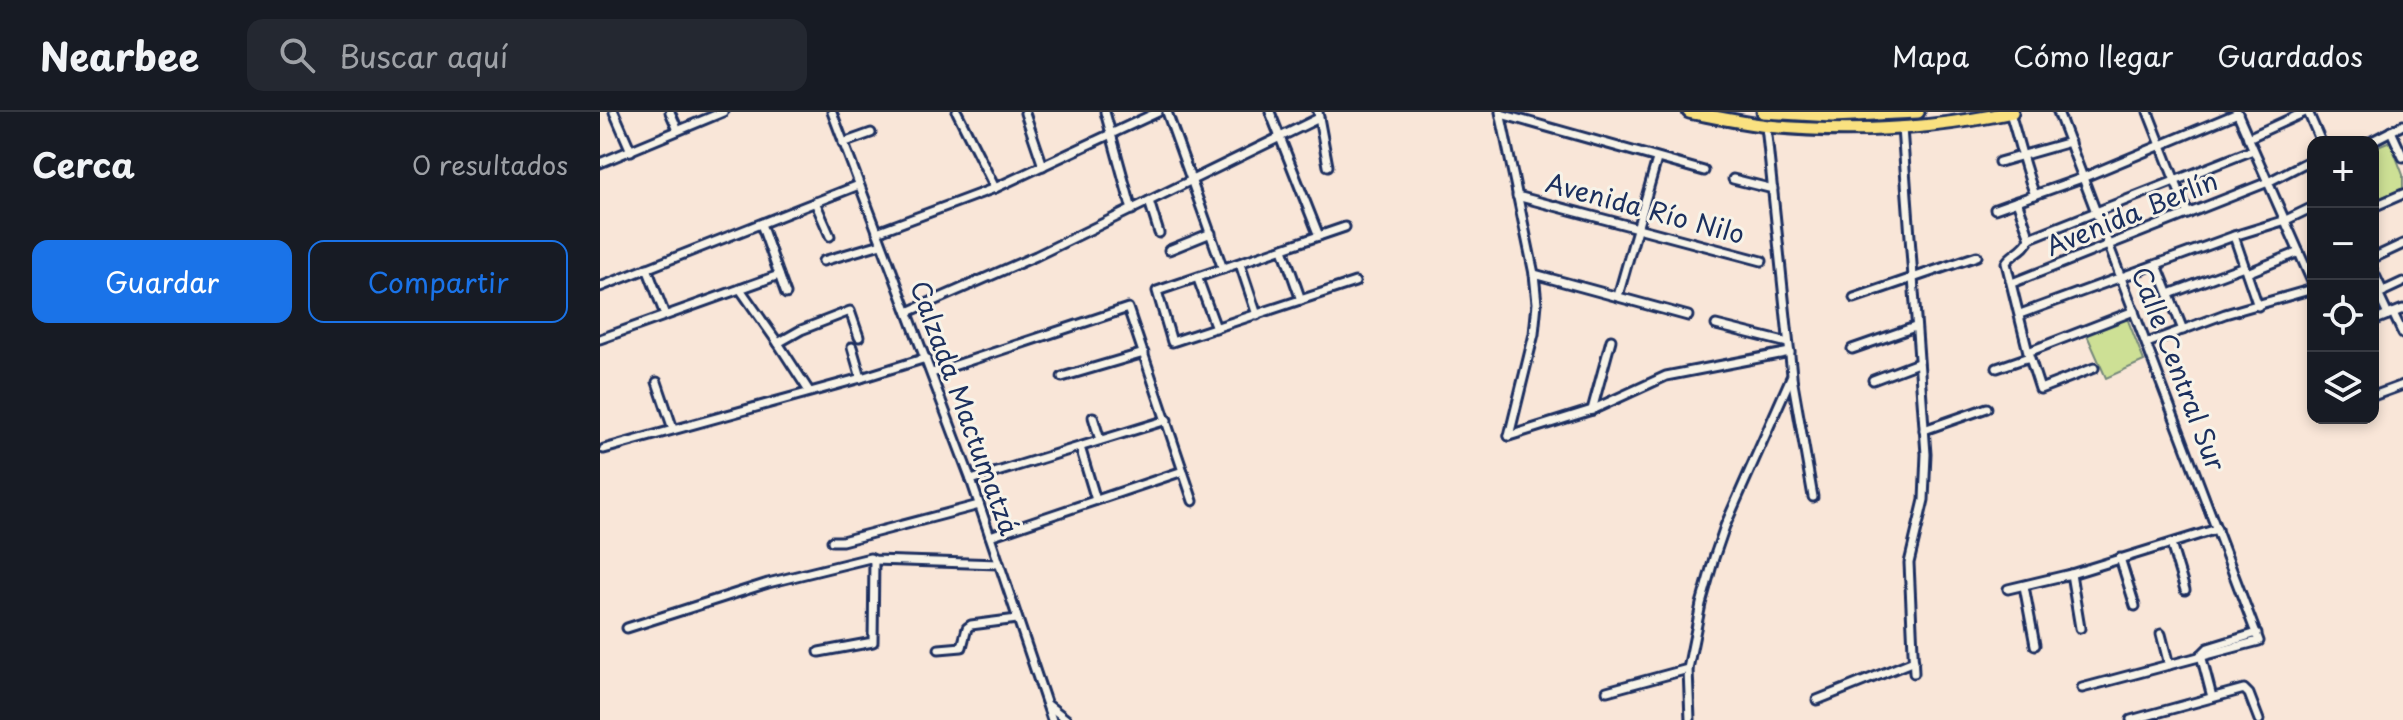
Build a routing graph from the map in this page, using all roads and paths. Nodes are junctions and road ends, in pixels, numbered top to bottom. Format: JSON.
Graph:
{"nodes":[{"id":1,"x":614,"y":112,"type":"edge"},
{"id":2,"x":670,"y":112,"type":"edge"},
{"id":3,"x":723,"y":112,"type":"edge"},
{"id":4,"x":832,"y":112,"type":"edge"},
{"id":5,"x":957,"y":112,"type":"edge"},
{"id":6,"x":1105,"y":112,"type":"edge"},
{"id":7,"x":1158,"y":112,"type":"edge"},
{"id":8,"x":1167,"y":112,"type":"edge"},
{"id":9,"x":1270,"y":112,"type":"edge"},
{"id":10,"x":1689,"y":112,"type":"edge"},
{"id":11,"x":1763,"y":112,"type":"edge"},
{"id":12,"x":1918,"y":112,"type":"edge"},
{"id":13,"x":2011,"y":112,"type":"edge"},
{"id":14,"x":2058,"y":112,"type":"edge"},
{"id":15,"x":2148,"y":112,"type":"edge"},
{"id":16,"x":2238,"y":112,"type":"edge"},
{"id":17,"x":2319,"y":112,"type":"edge"},
{"id":18,"x":1025,"y":113,"type":"edge"},
{"id":19,"x":1500,"y":113,"type":"edge"},
{"id":20,"x":2308,"y":113,"type":"edge"},
{"id":21,"x":1319,"y":115,"type":"edge"},
{"id":22,"x":2403,"y":125,"type":"edge"},
{"id":23,"x":1766,"y":126,"type":"junction"},
{"id":24,"x":1902,"y":128,"type":"junction"},
{"id":25,"x":678,"y":130,"type":"junction"},
{"id":26,"x":2391,"y":131,"type":"junction"},
{"id":27,"x":871,"y":133,"type":"dead end"},
{"id":28,"x":1111,"y":136,"type":"junction"},
{"id":29,"x":2318,"y":136,"type":"edge"},
{"id":30,"x":2379,"y":137,"type":"edge"},
{"id":31,"x":1280,"y":138,"type":"junction"},
{"id":32,"x":2248,"y":138,"type":"junction"},
{"id":33,"x":2070,"y":142,"type":"junction"},
{"id":34,"x":843,"y":143,"type":"junction"},
{"id":35,"x":2161,"y":144,"type":"junction"},
{"id":36,"x":2253,"y":150,"type":"junction"},
{"id":37,"x":631,"y":151,"type":"junction"},
{"id":38,"x":2021,"y":157,"type":"junction"},
{"id":39,"x":2403,"y":157,"type":"edge"},
{"id":40,"x":1657,"y":159,"type":"junction"},
{"id":41,"x":1999,"y":162,"type":"dead end"},
{"id":42,"x":2307,"y":162,"type":"edge"},
{"id":43,"x":600,"y":163,"type":"edge"},
{"id":44,"x":1043,"y":166,"type":"junction"},
{"id":45,"x":1328,"y":166,"type":"dead end"},
{"id":46,"x":1704,"y":171,"type":"dead end"},
{"id":47,"x":2082,"y":178,"type":"junction"},
{"id":48,"x":1733,"y":179,"type":"dead end"},
{"id":49,"x":1191,"y":181,"type":"junction"},
{"id":50,"x":2175,"y":182,"type":"junction"},
{"id":51,"x":2268,"y":182,"type":"junction"},
{"id":52,"x":859,"y":185,"type":"junction"},
{"id":53,"x":995,"y":188,"type":"junction"},
{"id":54,"x":1773,"y":189,"type":"junction"},
{"id":55,"x":2403,"y":194,"type":"edge"},
{"id":56,"x":2035,"y":195,"type":"junction"},
{"id":57,"x":1517,"y":196,"type":"junction"},
{"id":58,"x":1149,"y":201,"type":"junction"},
{"id":59,"x":2017,"y":201,"type":"junction"},
{"id":60,"x":815,"y":202,"type":"junction"},
{"id":61,"x":2379,"y":204,"type":"edge"},
{"id":62,"x":2311,"y":208,"type":"edge"},
{"id":63,"x":1995,"y":209,"type":"dead end"},
{"id":64,"x":1132,"y":210,"type":"junction"},
{"id":65,"x":2097,"y":213,"type":"junction"},
{"id":66,"x":2188,"y":214,"type":"junction"},
{"id":67,"x":2286,"y":220,"type":"junction"},
{"id":68,"x":761,"y":224,"type":"junction"},
{"id":69,"x":1345,"y":227,"type":"dead end"},
{"id":70,"x":1639,"y":227,"type":"junction"},
{"id":71,"x":877,"y":232,"type":"junction"},
{"id":72,"x":1159,"y":233,"type":"dead end"},
{"id":73,"x":1211,"y":233,"type":"junction"},
{"id":74,"x":830,"y":236,"type":"dead end"},
{"id":75,"x":1319,"y":236,"type":"junction"},
{"id":76,"x":2234,"y":236,"type":"junction"},
{"id":77,"x":2030,"y":238,"type":"junction"},
{"id":78,"x":881,"y":244,"type":"junction"},
{"id":79,"x":2109,"y":244,"type":"junction"},
{"id":80,"x":2403,"y":244,"type":"edge"},
{"id":81,"x":1283,"y":249,"type":"junction"},
{"id":82,"x":1169,"y":250,"type":"dead end"},
{"id":83,"x":2299,"y":252,"type":"junction"},
{"id":84,"x":2379,"y":255,"type":"edge"},
{"id":85,"x":1977,"y":256,"type":"dead end"},
{"id":86,"x":2307,"y":259,"type":"edge"},
{"id":87,"x":823,"y":261,"type":"dead end"},
{"id":88,"x":1762,"y":261,"type":"dead end"},
{"id":89,"x":2303,"y":261,"type":"junction"},
{"id":90,"x":1240,"y":264,"type":"junction"},
{"id":91,"x":2157,"y":265,"type":"junction"},
{"id":92,"x":647,"y":268,"type":"junction"},
{"id":93,"x":1223,"y":269,"type":"junction"},
{"id":94,"x":2246,"y":270,"type":"junction"},
{"id":95,"x":1534,"y":274,"type":"junction"},
{"id":96,"x":779,"y":275,"type":"junction"},
{"id":97,"x":1912,"y":276,"type":"junction"},
{"id":98,"x":2121,"y":278,"type":"junction"},
{"id":99,"x":1198,"y":279,"type":"junction"},
{"id":100,"x":2311,"y":280,"type":"edge"},
{"id":101,"x":1355,"y":282,"type":"dead end"},
{"id":102,"x":2403,"y":282,"type":"edge"},
{"id":103,"x":2012,"y":283,"type":"junction"},
{"id":104,"x":600,"y":287,"type":"edge"},
{"id":105,"x":2307,"y":288,"type":"edge"},
{"id":106,"x":740,"y":289,"type":"junction"},
{"id":107,"x":786,"y":294,"type":"dead end"},
{"id":108,"x":2169,"y":294,"type":"junction"},
{"id":109,"x":2379,"y":294,"type":"edge"},
{"id":110,"x":1618,"y":296,"type":"junction"},
{"id":111,"x":2379,"y":296,"type":"edge"},
{"id":112,"x":1854,"y":298,"type":"dead end"},
{"id":113,"x":1301,"y":300,"type":"junction"},
{"id":114,"x":2258,"y":306,"type":"junction"},
{"id":115,"x":2403,"y":309,"type":"edge"},
{"id":116,"x":2134,"y":311,"type":"junction"},
{"id":117,"x":908,"y":312,"type":"junction"},
{"id":118,"x":2020,"y":314,"type":"junction"},
{"id":119,"x":2390,"y":314,"type":"junction"},
{"id":120,"x":665,"y":315,"type":"junction"},
{"id":121,"x":1257,"y":315,"type":"junction"},
{"id":122,"x":1688,"y":316,"type":"dead end"},
{"id":123,"x":2379,"y":319,"type":"edge"},
{"id":124,"x":1716,"y":325,"type":"dead end"},
{"id":125,"x":1915,"y":327,"type":"junction"},
{"id":126,"x":1216,"y":328,"type":"junction"},
{"id":127,"x":2183,"y":330,"type":"junction"},
{"id":128,"x":2403,"y":334,"type":"edge"},
{"id":129,"x":859,"y":337,"type":"dead end"},
{"id":130,"x":600,"y":339,"type":"edge"},
{"id":131,"x":1611,"y":340,"type":"dead end"},
{"id":132,"x":778,"y":343,"type":"junction"},
{"id":133,"x":1788,"y":343,"type":"junction"},
{"id":134,"x":2147,"y":343,"type":"junction"},
{"id":135,"x":852,"y":347,"type":"dead end"},
{"id":136,"x":1852,"y":349,"type":"dead end"},
{"id":137,"x":1790,"y":352,"type":"junction"},
{"id":138,"x":1144,"y":353,"type":"junction"},
{"id":139,"x":2028,"y":355,"type":"junction"},
{"id":140,"x":926,"y":358,"type":"junction"},
{"id":141,"x":1918,"y":363,"type":"junction"},
{"id":142,"x":1997,"y":368,"type":"dead end"},
{"id":143,"x":2094,"y":368,"type":"dead end"},
{"id":144,"x":932,"y":373,"type":"junction"},
{"id":145,"x":1792,"y":375,"type":"junction"},
{"id":146,"x":1062,"y":377,"type":"dead end"},
{"id":147,"x":861,"y":378,"type":"junction"},
{"id":148,"x":1873,"y":380,"type":"dead end"},
{"id":149,"x":657,"y":382,"type":"dead end"},
{"id":150,"x":2403,"y":385,"type":"edge"},
{"id":151,"x":809,"y":391,"type":"junction"},
{"id":152,"x":2379,"y":394,"type":"edge"},
{"id":153,"x":1987,"y":408,"type":"dead end"},
{"id":154,"x":1592,"y":410,"type":"junction"},
{"id":155,"x":1093,"y":417,"type":"dead end"},
{"id":156,"x":1167,"y":420,"type":"junction"},
{"id":157,"x":673,"y":429,"type":"junction"},
{"id":158,"x":1924,"y":430,"type":"junction"},
{"id":159,"x":1100,"y":440,"type":"junction"},
{"id":160,"x":1080,"y":447,"type":"junction"},
{"id":161,"x":604,"y":449,"type":"dead end"},
{"id":162,"x":1183,"y":471,"type":"junction"},
{"id":163,"x":971,"y":480,"type":"junction"},
{"id":164,"x":1813,"y":497,"type":"dead end"},
{"id":165,"x":1096,"y":500,"type":"junction"},
{"id":166,"x":1193,"y":501,"type":"dead end"},
{"id":167,"x":979,"y":505,"type":"junction"},
{"id":168,"x":2217,"y":529,"type":"junction"},
{"id":169,"x":990,"y":536,"type":"junction"},
{"id":170,"x":832,"y":541,"type":"dead end"},
{"id":171,"x":2171,"y":544,"type":"junction"},
{"id":172,"x":2120,"y":558,"type":"junction"},
{"id":173,"x":874,"y":560,"type":"junction"},
{"id":174,"x":999,"y":564,"type":"junction"},
{"id":175,"x":2071,"y":574,"type":"junction"},
{"id":176,"x":2024,"y":586,"type":"junction"},
{"id":177,"x":2008,"y":589,"type":"dead end"},
{"id":178,"x":2185,"y":590,"type":"dead end"},
{"id":179,"x":2135,"y":606,"type":"dead end"},
{"id":180,"x":1017,"y":619,"type":"junction"},
{"id":181,"x":627,"y":628,"type":"dead end"},
{"id":182,"x":2080,"y":628,"type":"dead end"},
{"id":183,"x":2161,"y":634,"type":"dead end"},
{"id":184,"x":2035,"y":645,"type":"dead end"},
{"id":185,"x":939,"y":649,"type":"dead end"},
{"id":186,"x":819,"y":652,"type":"dead end"},
{"id":187,"x":2201,"y":655,"type":"junction"},
{"id":188,"x":1914,"y":661,"type":"junction"},
{"id":189,"x":2169,"y":665,"type":"junction"},
{"id":190,"x":1688,"y":669,"type":"junction"},
{"id":191,"x":1914,"y":673,"type":"dead end"},
{"id":192,"x":2082,"y":688,"type":"dead end"},
{"id":193,"x":1607,"y":691,"type":"dead end"},
{"id":194,"x":2212,"y":697,"type":"junction"},
{"id":195,"x":1817,"y":700,"type":"dead end"},
{"id":196,"x":1046,"y":704,"type":"junction"},
{"id":197,"x":1052,"y":720,"type":"edge"},
{"id":198,"x":1067,"y":720,"type":"edge"},
{"id":199,"x":1690,"y":720,"type":"edge"},
{"id":200,"x":2131,"y":720,"type":"edge"},
{"id":201,"x":2259,"y":720,"type":"edge"}],
"edges":[{"from":1,"to":37,"type":"street"},
{"from":2,"to":25,"type":"street"},
{"from":3,"to":25,"type":"street"},
{"from":4,"to":34,"type":"street","name":"Calzada Mactumatzá"},
{"from":5,"to":53,"type":"street"},
{"from":6,"to":28,"type":"street"},
{"from":7,"to":28,"type":"street"},
{"from":8,"to":49,"type":"street"},
{"from":9,"to":31,"type":"street"},
{"from":10,"to":23,"type":"main road"},
{"from":11,"to":12,"type":"main road"},
{"from":13,"to":24,"type":"main road"},
{"from":13,"to":38,"type":"street"},
{"from":14,"to":33,"type":"street","name":"Calle Central Sur"},
{"from":15,"to":35,"type":"street"},
{"from":16,"to":32,"type":"street"},
{"from":16,"to":35,"type":"street"},
{"from":17,"to":20,"type":"street"},
{"from":18,"to":44,"type":"street"},
{"from":19,"to":40,"type":"street"},
{"from":19,"to":57,"type":"street"},
{"from":20,"to":29,"type":"street"},
{"from":20,"to":32,"type":"street"},
{"from":21,"to":31,"type":"street"},
{"from":21,"to":45,"type":"street"},
{"from":22,"to":26,"type":"street"},
{"from":23,"to":24,"type":"main road"},
{"from":23,"to":54,"type":"street"},
{"from":24,"to":97,"type":"street"},
{"from":25,"to":37,"type":"street"},
{"from":26,"to":30,"type":"street"},
{"from":26,"to":39,"type":"street"},
{"from":27,"to":34,"type":"street"},
{"from":28,"to":44,"type":"street"},
{"from":28,"to":64,"type":"street"},
{"from":31,"to":49,"type":"street"},
{"from":31,"to":75,"type":"street"},
{"from":32,"to":36,"type":"street"},
{"from":33,"to":38,"type":"street"},
{"from":33,"to":47,"type":"street","name":"Calle Central Sur"},
{"from":34,"to":52,"type":"street","name":"Calzada Mactumatzá"},
{"from":35,"to":47,"type":"street"},
{"from":35,"to":50,"type":"street"},
{"from":36,"to":50,"type":"street"},
{"from":36,"to":51,"type":"street"},
{"from":37,"to":43,"type":"street"},
{"from":38,"to":41,"type":"street"},
{"from":38,"to":56,"type":"street"},
{"from":40,"to":46,"type":"street"},
{"from":40,"to":70,"type":"street"},
{"from":42,"to":51,"type":"street","name":"Avenida Berlín"},
{"from":44,"to":53,"type":"street"},
{"from":47,"to":56,"type":"street"},
{"from":47,"to":65,"type":"street","name":"Calle Central Sur"},
{"from":48,"to":54,"type":"street"},
{"from":49,"to":58,"type":"street"},
{"from":49,"to":73,"type":"street"},
{"from":50,"to":65,"type":"street"},
{"from":50,"to":66,"type":"street"},
{"from":51,"to":66,"type":"street","name":"Avenida Berlín"},
{"from":51,"to":67,"type":"street"},
{"from":52,"to":60,"type":"street"},
{"from":52,"to":71,"type":"street","name":"Calzada Mactumatzá"},
{"from":53,"to":71,"type":"street"},
{"from":54,"to":133,"type":"street"},
{"from":55,"to":61,"type":"street"},
{"from":56,"to":59,"type":"street"},
{"from":57,"to":70,"type":"street","name":"Avenida Río Nilo"},
{"from":57,"to":95,"type":"street"},
{"from":58,"to":64,"type":"street"},
{"from":58,"to":72,"type":"street"},
{"from":59,"to":63,"type":"street"},
{"from":59,"to":77,"type":"street"},
{"from":60,"to":68,"type":"street"},
{"from":60,"to":74,"type":"street"},
{"from":62,"to":67,"type":"street"},
{"from":64,"to":117,"type":"street"},
{"from":65,"to":77,"type":"street"},
{"from":65,"to":79,"type":"street","name":"Calle Central Sur"},
{"from":66,"to":79,"type":"street","name":"Avenida Berlín"},
{"from":67,"to":76,"type":"street"},
{"from":67,"to":83,"type":"street"},
{"from":68,"to":92,"type":"street"},
{"from":68,"to":96,"type":"street"},
{"from":69,"to":75,"type":"street"},
{"from":70,"to":88,"type":"street","name":"Avenida Río Nilo"},
{"from":70,"to":110,"type":"street"},
{"from":71,"to":78,"type":"street","name":"Calzada Mactumatzá"},
{"from":73,"to":82,"type":"street"},
{"from":73,"to":93,"type":"street"},
{"from":75,"to":81,"type":"street"},
{"from":76,"to":91,"type":"street"},
{"from":76,"to":94,"type":"street"},
{"from":77,"to":103,"type":"street"},
{"from":78,"to":87,"type":"street"},
{"from":78,"to":117,"type":"street","name":"Calzada Mactumatzá"},
{"from":79,"to":98,"type":"street","name":"Calle Central Sur"},
{"from":79,"to":103,"type":"street","name":"Avenida Berlín"},
{"from":80,"to":84,"type":"street"},
{"from":81,"to":90,"type":"street"},
{"from":81,"to":113,"type":"street"},
{"from":83,"to":89,"type":"street"},
{"from":83,"to":94,"type":"street"},
{"from":85,"to":97,"type":"street"},
{"from":86,"to":89,"type":"street"},
{"from":89,"to":100,"type":"street"},
{"from":90,"to":93,"type":"street"},
{"from":90,"to":121,"type":"street"},
{"from":91,"to":98,"type":"street"},
{"from":91,"to":108,"type":"street"},
{"from":92,"to":104,"type":"street"},
{"from":92,"to":120,"type":"street"},
{"from":93,"to":99,"type":"street"},
{"from":94,"to":108,"type":"street"},
{"from":94,"to":114,"type":"street"},
{"from":95,"to":110,"type":"street"},
{"from":95,"to":154,"type":"street"},
{"from":96,"to":106,"type":"street"},
{"from":96,"to":107,"type":"street"},
{"from":97,"to":112,"type":"street"},
{"from":97,"to":125,"type":"street"},
{"from":98,"to":116,"type":"street","name":"Calle Central Sur"},
{"from":98,"to":118,"type":"street"},
{"from":99,"to":126,"type":"street"},
{"from":99,"to":126,"type":"street"},
{"from":101,"to":113,"type":"street"},
{"from":102,"to":109,"type":"street"},
{"from":103,"to":118,"type":"street"},
{"from":105,"to":114,"type":"street"},
{"from":106,"to":120,"type":"street"},
{"from":106,"to":132,"type":"street"},
{"from":108,"to":127,"type":"street"},
{"from":110,"to":122,"type":"street"},
{"from":111,"to":119,"type":"street"},
{"from":113,"to":121,"type":"street"},
{"from":114,"to":127,"type":"street"},
{"from":115,"to":119,"type":"street"},
{"from":116,"to":134,"type":"street","name":"Calle Central Sur"},
{"from":116,"to":139,"type":"street"},
{"from":117,"to":140,"type":"street","name":"Calzada Mactumatzá"},
{"from":118,"to":139,"type":"street"},
{"from":119,"to":123,"type":"street"},
{"from":119,"to":128,"type":"street"},
{"from":120,"to":130,"type":"street"},
{"from":121,"to":126,"type":"street"},
{"from":124,"to":133,"type":"street"},
{"from":125,"to":136,"type":"street"},
{"from":125,"to":141,"type":"street"},
{"from":127,"to":134,"type":"street"},
{"from":129,"to":132,"type":"street"},
{"from":131,"to":154,"type":"street"},
{"from":132,"to":151,"type":"street"},
{"from":133,"to":137,"type":"street"},
{"from":134,"to":168,"type":"street","name":"Calle Central Sur"},
{"from":135,"to":147,"type":"street"},
{"from":137,"to":145,"type":"street"},
{"from":137,"to":154,"type":"street"},
{"from":138,"to":144,"type":"street"},
{"from":138,"to":146,"type":"street"},
{"from":138,"to":156,"type":"street"},
{"from":139,"to":142,"type":"street"},
{"from":139,"to":143,"type":"street"},
{"from":140,"to":144,"type":"street","name":"Calzada Mactumatzá"},
{"from":140,"to":147,"type":"street"},
{"from":141,"to":148,"type":"street"},
{"from":141,"to":158,"type":"street"},
{"from":144,"to":163,"type":"street","name":"Calzada Mactumatzá"},
{"from":145,"to":164,"type":"street"},
{"from":145,"to":190,"type":"street"},
{"from":147,"to":151,"type":"street"},
{"from":149,"to":157,"type":"street"},
{"from":150,"to":152,"type":"street"},
{"from":151,"to":157,"type":"street"},
{"from":153,"to":158,"type":"street"},
{"from":155,"to":159,"type":"street"},
{"from":156,"to":159,"type":"street"},
{"from":156,"to":162,"type":"street"},
{"from":157,"to":161,"type":"street"},
{"from":158,"to":188,"type":"street"},
{"from":159,"to":160,"type":"street"},
{"from":160,"to":163,"type":"street"},
{"from":160,"to":165,"type":"street"},
{"from":162,"to":165,"type":"street"},
{"from":162,"to":166,"type":"street"},
{"from":163,"to":167,"type":"street","name":"Calzada Mactumatzá"},
{"from":165,"to":169,"type":"street"},
{"from":167,"to":169,"type":"street","name":"Calzada Mactumatzá"},
{"from":167,"to":170,"type":"street"},
{"from":168,"to":171,"type":"street"},
{"from":168,"to":187,"type":"street","name":"Calle Central Sur"},
{"from":169,"to":174,"type":"street","name":"Calzada Mactumatzá"},
{"from":171,"to":172,"type":"street"},
{"from":171,"to":178,"type":"street"},
{"from":172,"to":175,"type":"street"},
{"from":172,"to":179,"type":"street"},
{"from":173,"to":174,"type":"street"},
{"from":173,"to":181,"type":"street"},
{"from":173,"to":186,"type":"street"},
{"from":174,"to":180,"type":"street","name":"Calzada Mactumatzá"},
{"from":175,"to":176,"type":"street"},
{"from":175,"to":182,"type":"street"},
{"from":176,"to":177,"type":"street"},
{"from":176,"to":184,"type":"street"},
{"from":180,"to":185,"type":"street"},
{"from":180,"to":196,"type":"street","name":"Calzada Mactumatzá"},
{"from":183,"to":189,"type":"street"},
{"from":187,"to":189,"type":"street"},
{"from":187,"to":194,"type":"street"},
{"from":188,"to":191,"type":"street"},
{"from":188,"to":195,"type":"street"},
{"from":189,"to":192,"type":"street"},
{"from":190,"to":193,"type":"street"},
{"from":190,"to":199,"type":"street"},
{"from":194,"to":200,"type":"street"},
{"from":194,"to":201,"type":"street"},
{"from":196,"to":197,"type":"street","name":"Calzada Mactumatzá"},
{"from":196,"to":198,"type":"street"}]}
